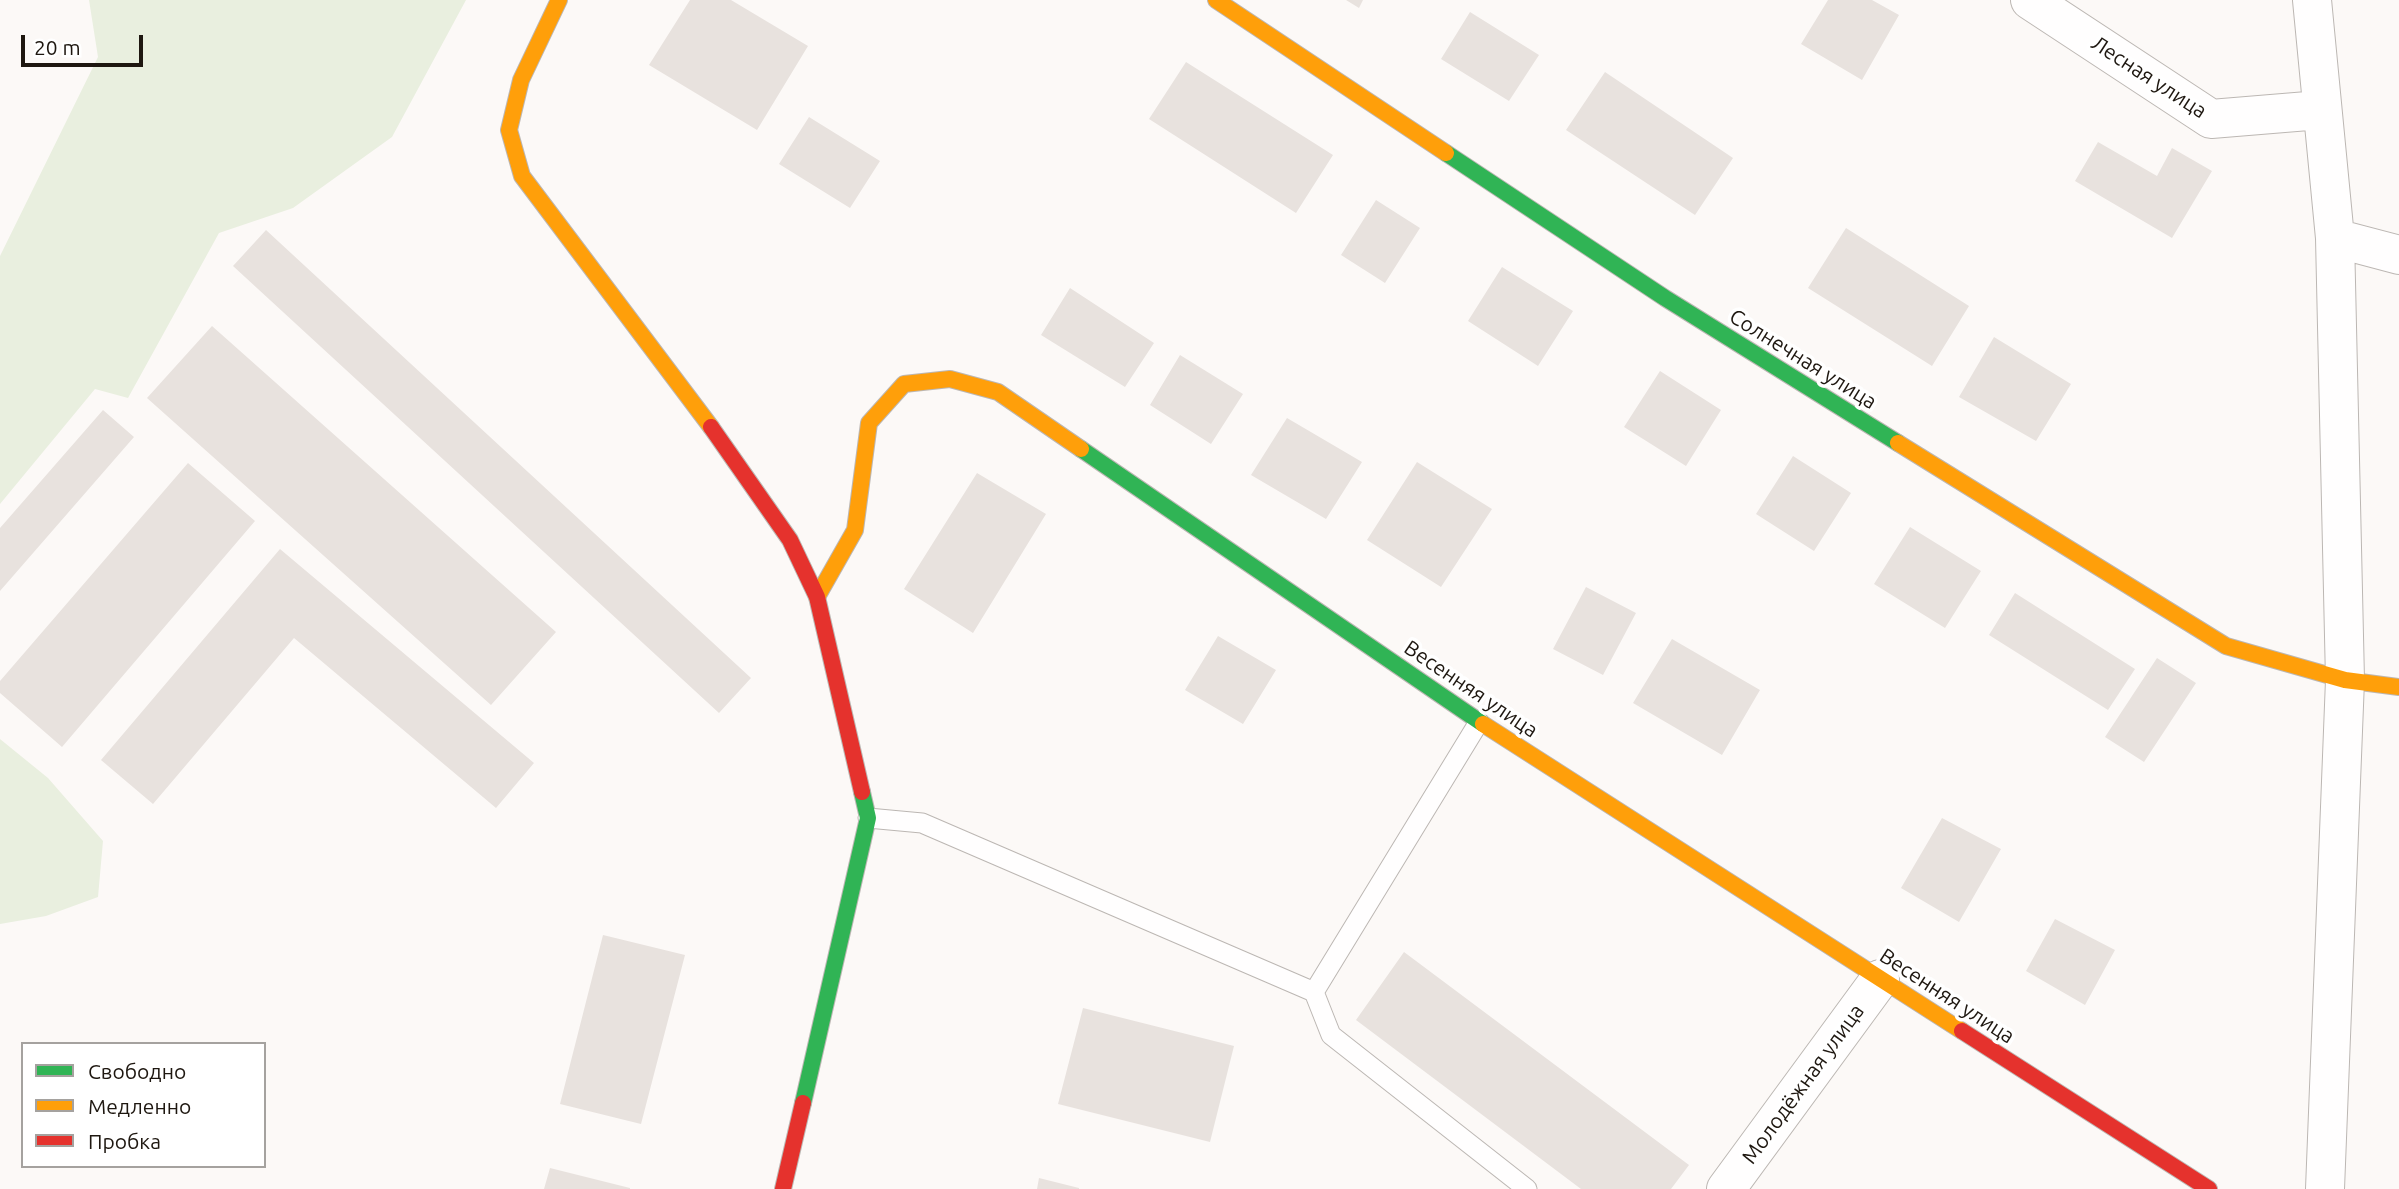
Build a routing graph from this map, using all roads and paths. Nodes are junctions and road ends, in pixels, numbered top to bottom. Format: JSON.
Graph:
{"nodes":[{"id":1,"x":559,"y":0,"type":"edge"},
{"id":2,"x":1216,"y":0,"type":"edge"},
{"id":3,"x":2030,"y":0,"type":"edge"},
{"id":4,"x":2312,"y":0,"type":"edge"},
{"id":5,"x":2320,"y":110,"type":"junction"},
{"id":6,"x":2335,"y":238,"type":"junction"},
{"id":7,"x":2399,"y":255,"type":"edge"},
{"id":8,"x":817,"y":597,"type":"junction"},
{"id":9,"x":2345,"y":680,"type":"junction"},
{"id":10,"x":2399,"y":687,"type":"edge"},
{"id":11,"x":1479,"y":722,"type":"junction"},
{"id":12,"x":868,"y":818,"type":"junction"},
{"id":13,"x":1880,"y":979,"type":"junction"},
{"id":14,"x":1314,"y":992,"type":"junction"},
{"id":15,"x":783,"y":1189,"type":"edge"},
{"id":16,"x":1527,"y":1189,"type":"edge"},
{"id":17,"x":1726,"y":1189,"type":"edge"},
{"id":18,"x":2209,"y":1189,"type":"edge"},
{"id":19,"x":2325,"y":1189,"type":"edge"}],
"edges":[{"from":1,"to":8,"type":"street"},
{"from":2,"to":9,"type":"street","name":"Солнечная улица"},
{"from":3,"to":5,"type":"street","name":"Лесная улица"},
{"from":4,"to":5,"type":"street"},
{"from":5,"to":6,"type":"street"},
{"from":6,"to":7,"type":"street"},
{"from":6,"to":9,"type":"street"},
{"from":8,"to":11,"type":"street","name":"Весенняя улица"},
{"from":8,"to":12,"type":"street"},
{"from":9,"to":10,"type":"street","name":"Солнечная улица"},
{"from":9,"to":19,"type":"street"},
{"from":11,"to":13,"type":"street","name":"Весенняя улица"},
{"from":11,"to":14,"type":"lane"},
{"from":12,"to":14,"type":"lane"},
{"from":12,"to":15,"type":"street"},
{"from":13,"to":17,"type":"street","name":"Молодёжная улица"},
{"from":13,"to":18,"type":"street","name":"Весенняя улица"},
{"from":14,"to":16,"type":"lane"}]}
